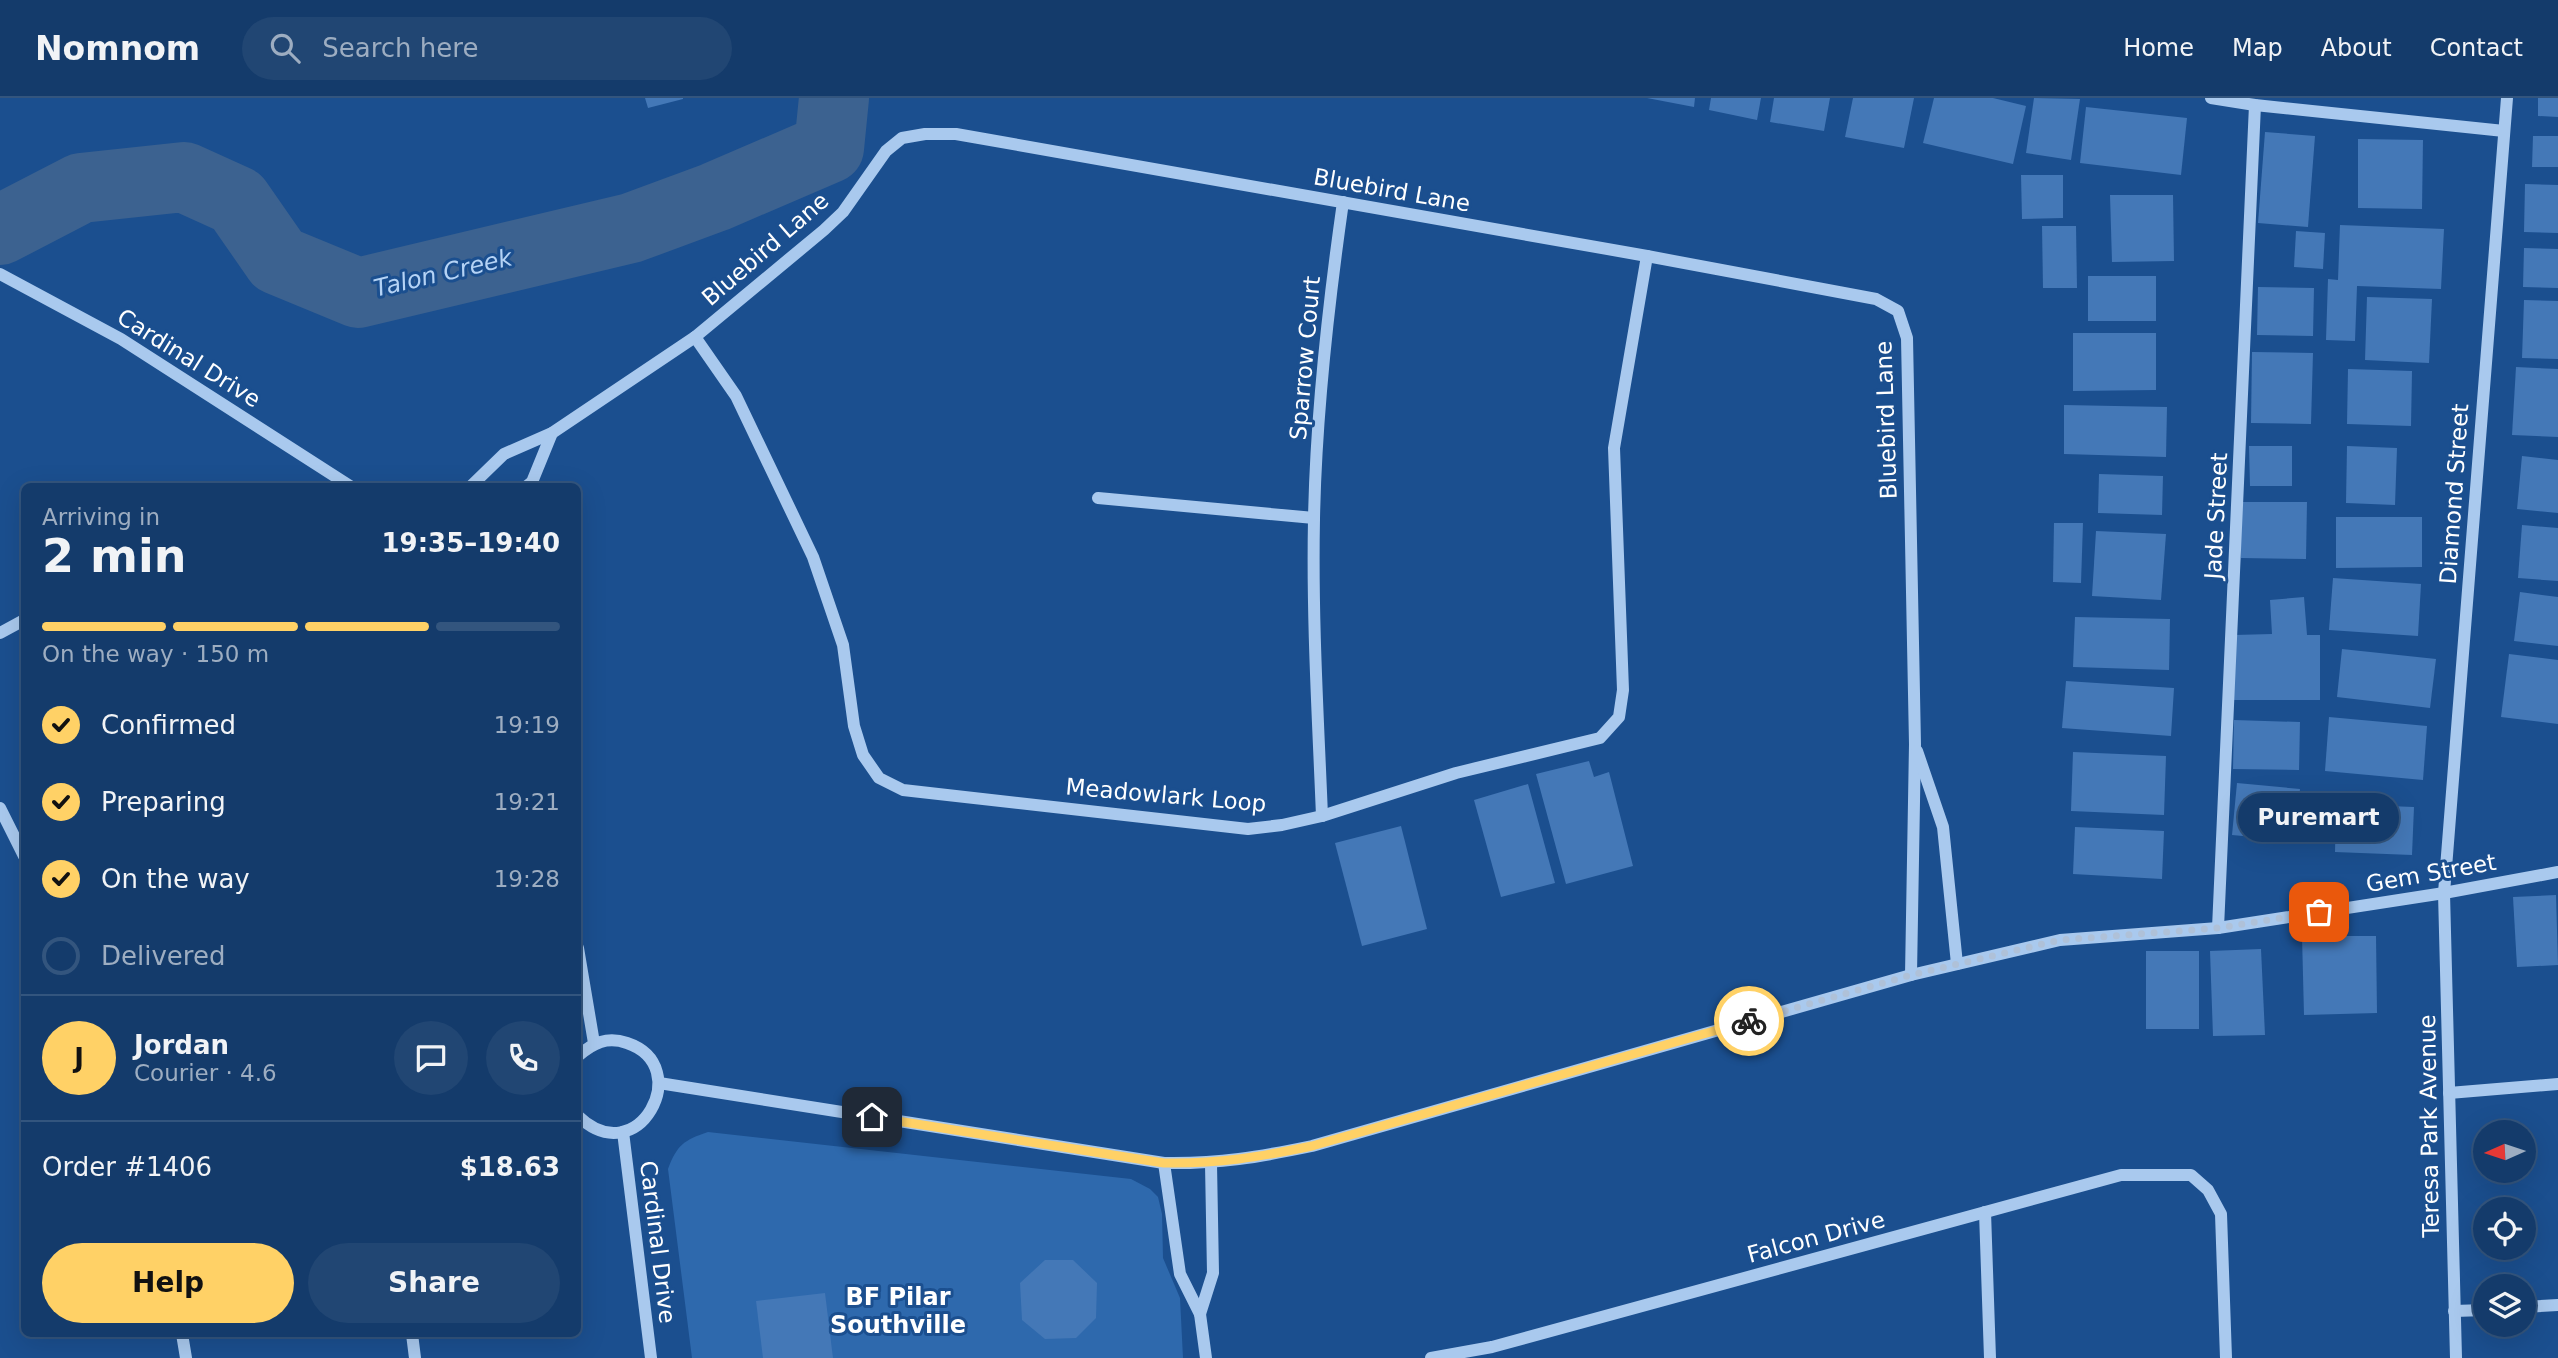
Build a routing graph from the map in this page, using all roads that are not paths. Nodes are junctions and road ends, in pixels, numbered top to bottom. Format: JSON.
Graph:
{"nodes":[{"id":1,"x":2211,"y":98,"type":"edge"},
{"id":2,"x":2507,"y":98,"type":"edge"},
{"id":3,"x":2256,"y":105,"type":"junction"},
{"id":4,"x":2504,"y":131,"type":"junction"},
{"id":5,"x":1343,"y":202,"type":"junction"},
{"id":6,"x":1647,"y":256,"type":"junction"},
{"id":7,"x":3,"y":275,"type":"edge"},
{"id":8,"x":695,"y":337,"type":"junction"},
{"id":9,"x":552,"y":433,"type":"junction"},
{"id":10,"x":345,"y":483,"type":"edge"},
{"id":11,"x":474,"y":483,"type":"edge"},
{"id":12,"x":531,"y":483,"type":"edge"},
{"id":13,"x":1098,"y":498,"type":"dead end"},
{"id":14,"x":1314,"y":518,"type":"junction"},
{"id":15,"x":21,"y":622,"type":"edge"},
{"id":16,"x":0,"y":633,"type":"edge"},
{"id":17,"x":1915,"y":744,"type":"junction"},
{"id":18,"x":0,"y":808,"type":"edge"},
{"id":19,"x":1322,"y":816,"type":"junction"},
{"id":20,"x":21,"y":850,"type":"edge"},
{"id":21,"x":2558,"y":872,"type":"edge"},
{"id":22,"x":2444,"y":893,"type":"junction"},
{"id":23,"x":2218,"y":928,"type":"junction"},
{"id":24,"x":1957,"y":964,"type":"junction"},
{"id":25,"x":581,"y":966,"type":"edge"},
{"id":26,"x":1911,"y":975,"type":"junction"},
{"id":27,"x":594,"y":1043,"type":"junction"},
{"id":28,"x":581,"y":1054,"type":"edge"},
{"id":29,"x":659,"y":1083,"type":"junction"},
{"id":30,"x":2558,"y":1084,"type":"edge"},
{"id":31,"x":2449,"y":1093,"type":"junction"},
{"id":32,"x":581,"y":1119,"type":"edge"},
{"id":33,"x":623,"y":1132,"type":"junction"},
{"id":34,"x":1164,"y":1163,"type":"junction"},
{"id":35,"x":1211,"y":1164,"type":"junction"},
{"id":36,"x":1985,"y":1212,"type":"junction"},
{"id":37,"x":2558,"y":1305,"type":"edge"},
{"id":38,"x":2536,"y":1306,"type":"edge"},
{"id":39,"x":2473,"y":1310,"type":"edge"},
{"id":40,"x":2454,"y":1311,"type":"junction"},
{"id":41,"x":1200,"y":1314,"type":"junction"},
{"id":42,"x":182,"y":1337,"type":"edge"},
{"id":43,"x":412,"y":1337,"type":"edge"},
{"id":44,"x":186,"y":1358,"type":"edge"},
{"id":45,"x":415,"y":1358,"type":"edge"},
{"id":46,"x":651,"y":1358,"type":"edge"},
{"id":47,"x":1206,"y":1358,"type":"edge"},
{"id":48,"x":1431,"y":1358,"type":"edge"},
{"id":49,"x":1990,"y":1358,"type":"edge"},
{"id":50,"x":2226,"y":1358,"type":"edge"},
{"id":51,"x":2456,"y":1358,"type":"edge"}],
"edges":[{"from":1,"to":3,"type":"street"},
{"from":2,"to":4,"type":"street","name":"Diamond Street"},
{"from":3,"to":4,"type":"street"},
{"from":3,"to":23,"type":"street","name":"Jade Street"},
{"from":4,"to":22,"type":"street","name":"Diamond Street"},
{"from":5,"to":6,"type":"street","name":"Bluebird Lane"},
{"from":5,"to":8,"type":"street","name":"Bluebird Lane"},
{"from":5,"to":14,"type":"street","name":"Sparrow Court"},
{"from":6,"to":17,"type":"street","name":"Bluebird Lane"},
{"from":6,"to":19,"type":"street","name":"Meadowlark Loop"},
{"from":7,"to":10,"type":"street","name":"Cardinal Drive"},
{"from":8,"to":9,"type":"street","name":"Bluebird Lane"},
{"from":8,"to":19,"type":"street","name":"Meadowlark Loop"},
{"from":9,"to":11,"type":"street","name":"Bluebird Lane"},
{"from":9,"to":12,"type":"street"},
{"from":13,"to":14,"type":"street"},
{"from":14,"to":19,"type":"street","name":"Sparrow Court"},
{"from":15,"to":16,"type":"street"},
{"from":17,"to":24,"type":"street","name":"Bluebird Lane"},
{"from":17,"to":26,"type":"street","name":"Bluebird Lane"},
{"from":18,"to":20,"type":"street"},
{"from":21,"to":22,"type":"street","name":"Gem Street"},
{"from":22,"to":23,"type":"street","name":"Gem Street"},
{"from":22,"to":31,"type":"street","name":"Teresa Park Avenue"},
{"from":23,"to":24,"type":"street","name":"Gem Street"},
{"from":24,"to":26,"type":"street","name":"Gem Street"},
{"from":25,"to":27,"type":"street"},
{"from":26,"to":35,"type":"street","name":"Gem Street"},
{"from":27,"to":28,"type":"street"},
{"from":27,"to":29,"type":"street"},
{"from":29,"to":33,"type":"street"},
{"from":29,"to":34,"type":"street","name":"Gem Street"},
{"from":30,"to":31,"type":"street"},
{"from":31,"to":40,"type":"street","name":"Teresa Park Avenue"},
{"from":32,"to":33,"type":"street"},
{"from":33,"to":46,"type":"street","name":"Cardinal Drive"},
{"from":34,"to":35,"type":"street","name":"Gem Street"},
{"from":34,"to":41,"type":"street"},
{"from":35,"to":41,"type":"street"},
{"from":36,"to":48,"type":"street","name":"Falcon Drive"},
{"from":36,"to":49,"type":"street"},
{"from":36,"to":50,"type":"street","name":"Falcon Drive"},
{"from":37,"to":38,"type":"street"},
{"from":39,"to":40,"type":"street"},
{"from":40,"to":51,"type":"street","name":"Teresa Park Avenue"},
{"from":41,"to":47,"type":"street"},
{"from":42,"to":44,"type":"street"},
{"from":43,"to":45,"type":"street"}]}
